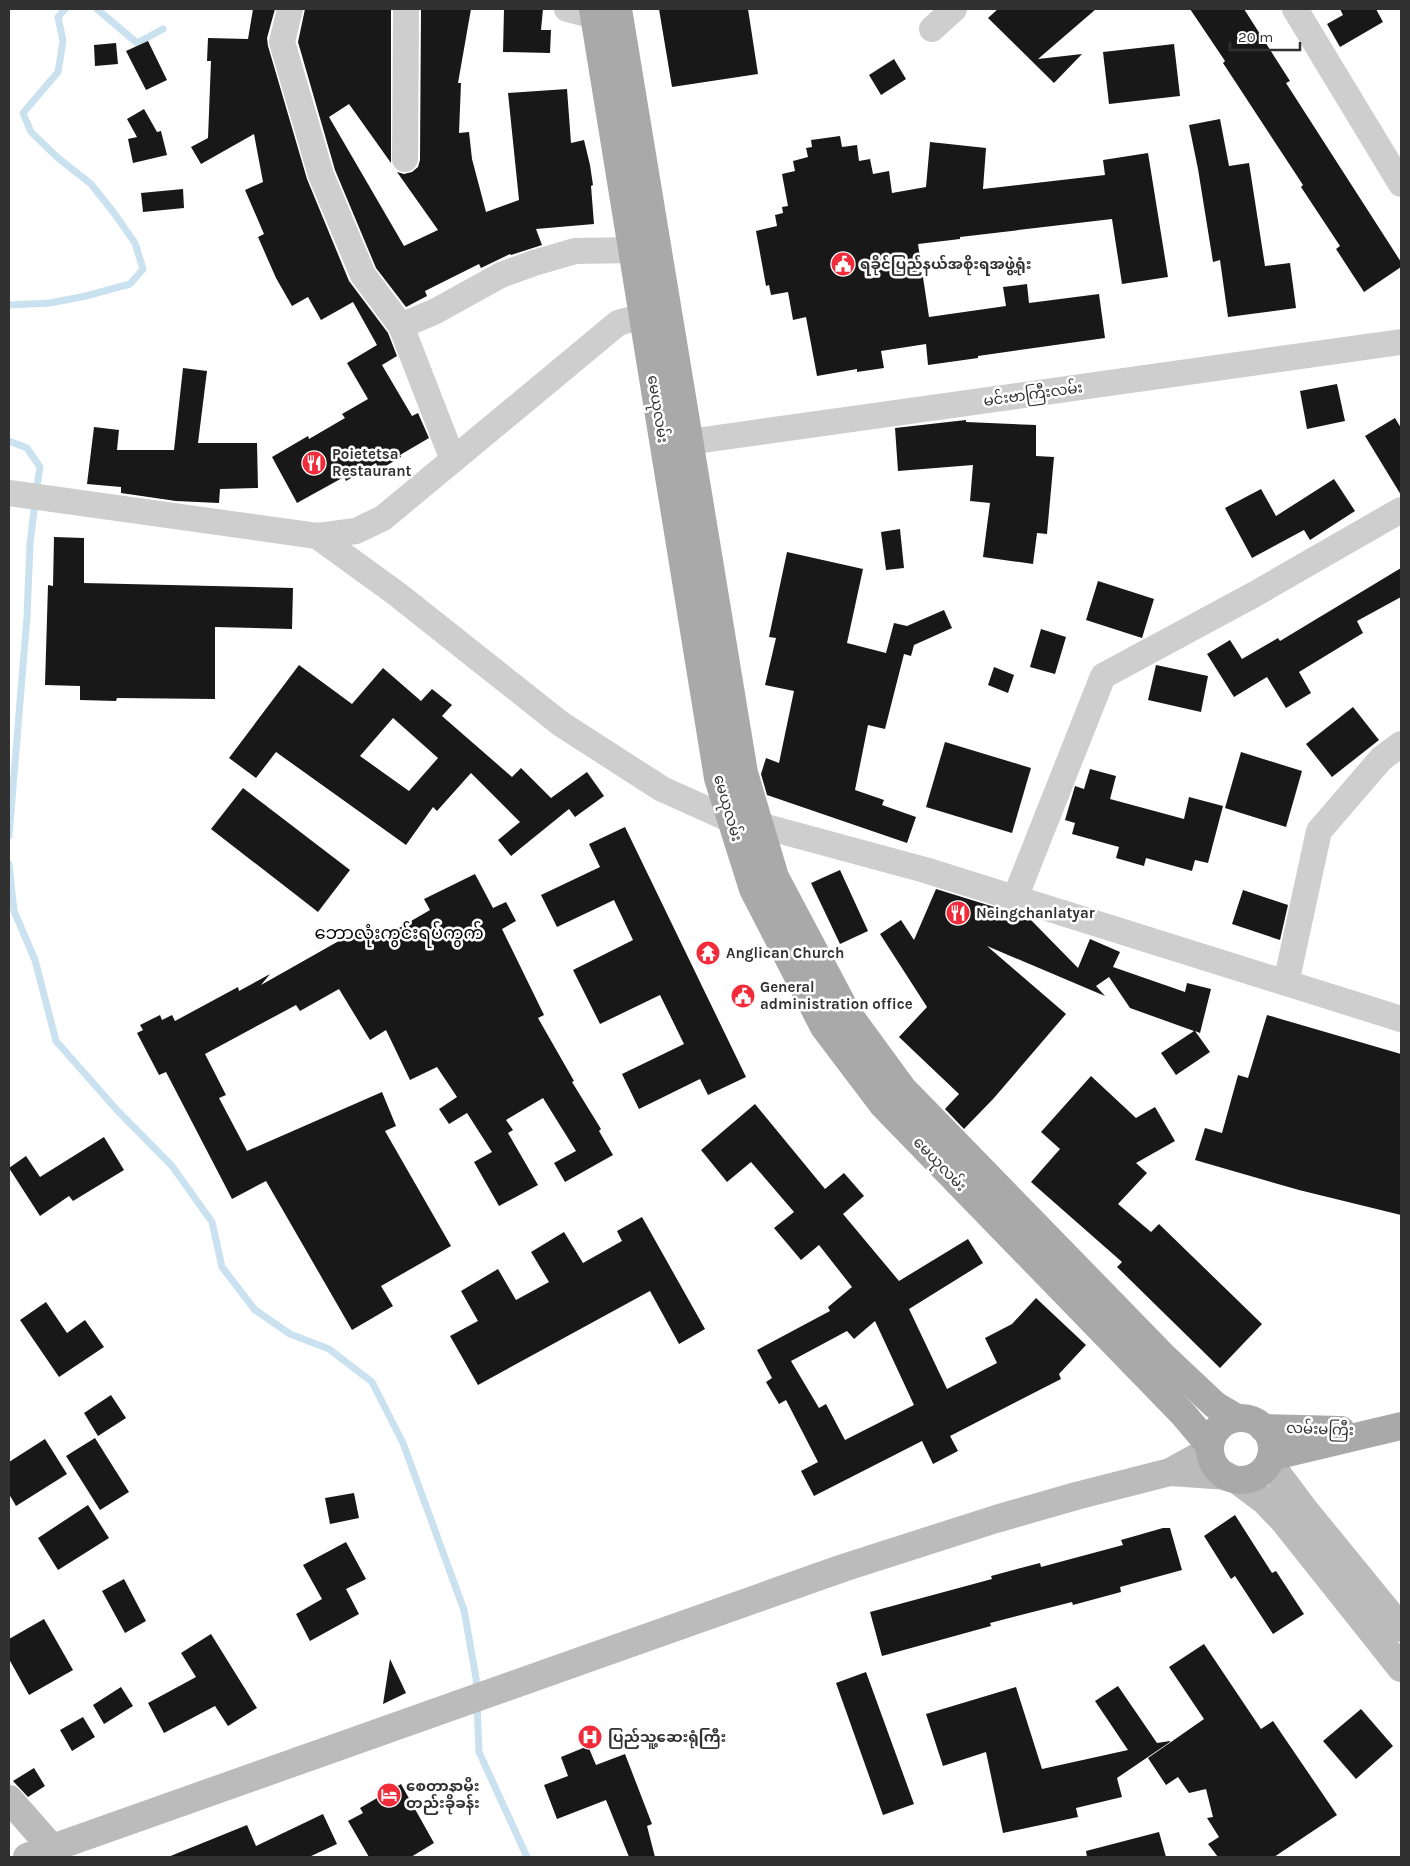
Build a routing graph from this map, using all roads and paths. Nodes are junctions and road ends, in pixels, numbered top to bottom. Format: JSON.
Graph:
{"nodes":[{"id":1,"x":290,"y":9,"type":"edge"},
{"id":2,"x":406,"y":9,"type":"edge"},
{"id":3,"x":567,"y":9,"type":"edge"},
{"id":4,"x":954,"y":9,"type":"edge"},
{"id":5,"x":1295,"y":9,"type":"edge"},
{"id":6,"x":602,"y":11,"type":"edge"},
{"id":7,"x":932,"y":29,"type":"dead end"},
{"id":8,"x":405,"y":159,"type":"dead end"},
{"id":9,"x":1401,"y":184,"type":"edge"},
{"id":10,"x":632,"y":250,"type":"junction"},
{"id":11,"x":643,"y":316,"type":"junction"},
{"id":12,"x":402,"y":326,"type":"junction"},
{"id":13,"x":1401,"y":342,"type":"edge"},
{"id":14,"x":676,"y":443,"type":"junction"},
{"id":15,"x":453,"y":460,"type":"junction"},
{"id":16,"x":13,"y":494,"type":"edge"},
{"id":17,"x":1401,"y":510,"type":"edge"},
{"id":18,"x":317,"y":536,"type":"junction"},
{"id":19,"x":1401,"y":744,"type":"edge"},
{"id":20,"x":731,"y":820,"type":"junction"},
{"id":21,"x":759,"y":825,"type":"junction"},
{"id":22,"x":1015,"y":898,"type":"junction"},
{"id":23,"x":1286,"y":982,"type":"junction"},
{"id":24,"x":1401,"y":1019,"type":"edge"},
{"id":25,"x":1237,"y":1418,"type":"junction"},
{"id":26,"x":1263,"y":1428,"type":"junction"},
{"id":27,"x":1389,"y":1429,"type":"edge"},
{"id":28,"x":1210,"y":1448,"type":"junction"},
{"id":29,"x":1270,"y":1458,"type":"junction"},
{"id":30,"x":1170,"y":1472,"type":"junction"},
{"id":31,"x":1232,"y":1478,"type":"junction"},
{"id":32,"x":1401,"y":1628,"type":"edge"},
{"id":33,"x":1401,"y":1668,"type":"edge"},
{"id":34,"x":9,"y":1799,"type":"edge"},
{"id":35,"x":39,"y":1853,"type":"edge"}],
"edges":[{"from":1,"to":12,"type":"street"},
{"from":2,"to":8,"type":"street"},
{"from":3,"to":6,"type":"street"},
{"from":4,"to":7,"type":"street"},
{"from":5,"to":9,"type":"street"},
{"from":6,"to":10,"type":"main road","name":"မေယုလမ်း"},
{"from":6,"to":14,"type":"main road","name":"မေယုလမ်း"},
{"from":10,"to":11,"type":"main road","name":"မေယုလမ်း"},
{"from":10,"to":12,"type":"street"},
{"from":11,"to":14,"type":"main road","name":"မေယုလမ်း"},
{"from":11,"to":15,"type":"street"},
{"from":12,"to":15,"type":"street"},
{"from":13,"to":14,"type":"street","name":"မင်းဗာကြီးလမ်း"},
{"from":14,"to":20,"type":"main road","name":"မေယုလမ်း"},
{"from":14,"to":21,"type":"main road","name":"မေယုလမ်း"},
{"from":15,"to":18,"type":"street"},
{"from":16,"to":18,"type":"street"},
{"from":17,"to":22,"type":"street"},
{"from":18,"to":20,"type":"street"},
{"from":19,"to":23,"type":"street"},
{"from":20,"to":21,"type":"street"},
{"from":20,"to":28,"type":"main road","name":"မေယုလမ်း"},
{"from":21,"to":22,"type":"street"},
{"from":21,"to":25,"type":"main road","name":"မေယုလမ်း"},
{"from":22,"to":23,"type":"street"},
{"from":23,"to":24,"type":"street"},
{"from":25,"to":26,"type":"main road"},
{"from":25,"to":28,"type":"main road"},
{"from":26,"to":27,"type":"main road","name":"လမ်းမကြီး"},
{"from":26,"to":29,"type":"main road"},
{"from":27,"to":29,"type":"main road","name":"လမ်းမကြီး"},
{"from":28,"to":30,"type":"street"},
{"from":28,"to":31,"type":"main road"},
{"from":29,"to":31,"type":"main road"},
{"from":29,"to":32,"type":"street"},
{"from":30,"to":31,"type":"street"},
{"from":30,"to":35,"type":"street"},
{"from":31,"to":33,"type":"street"},
{"from":34,"to":35,"type":"street"}]}
